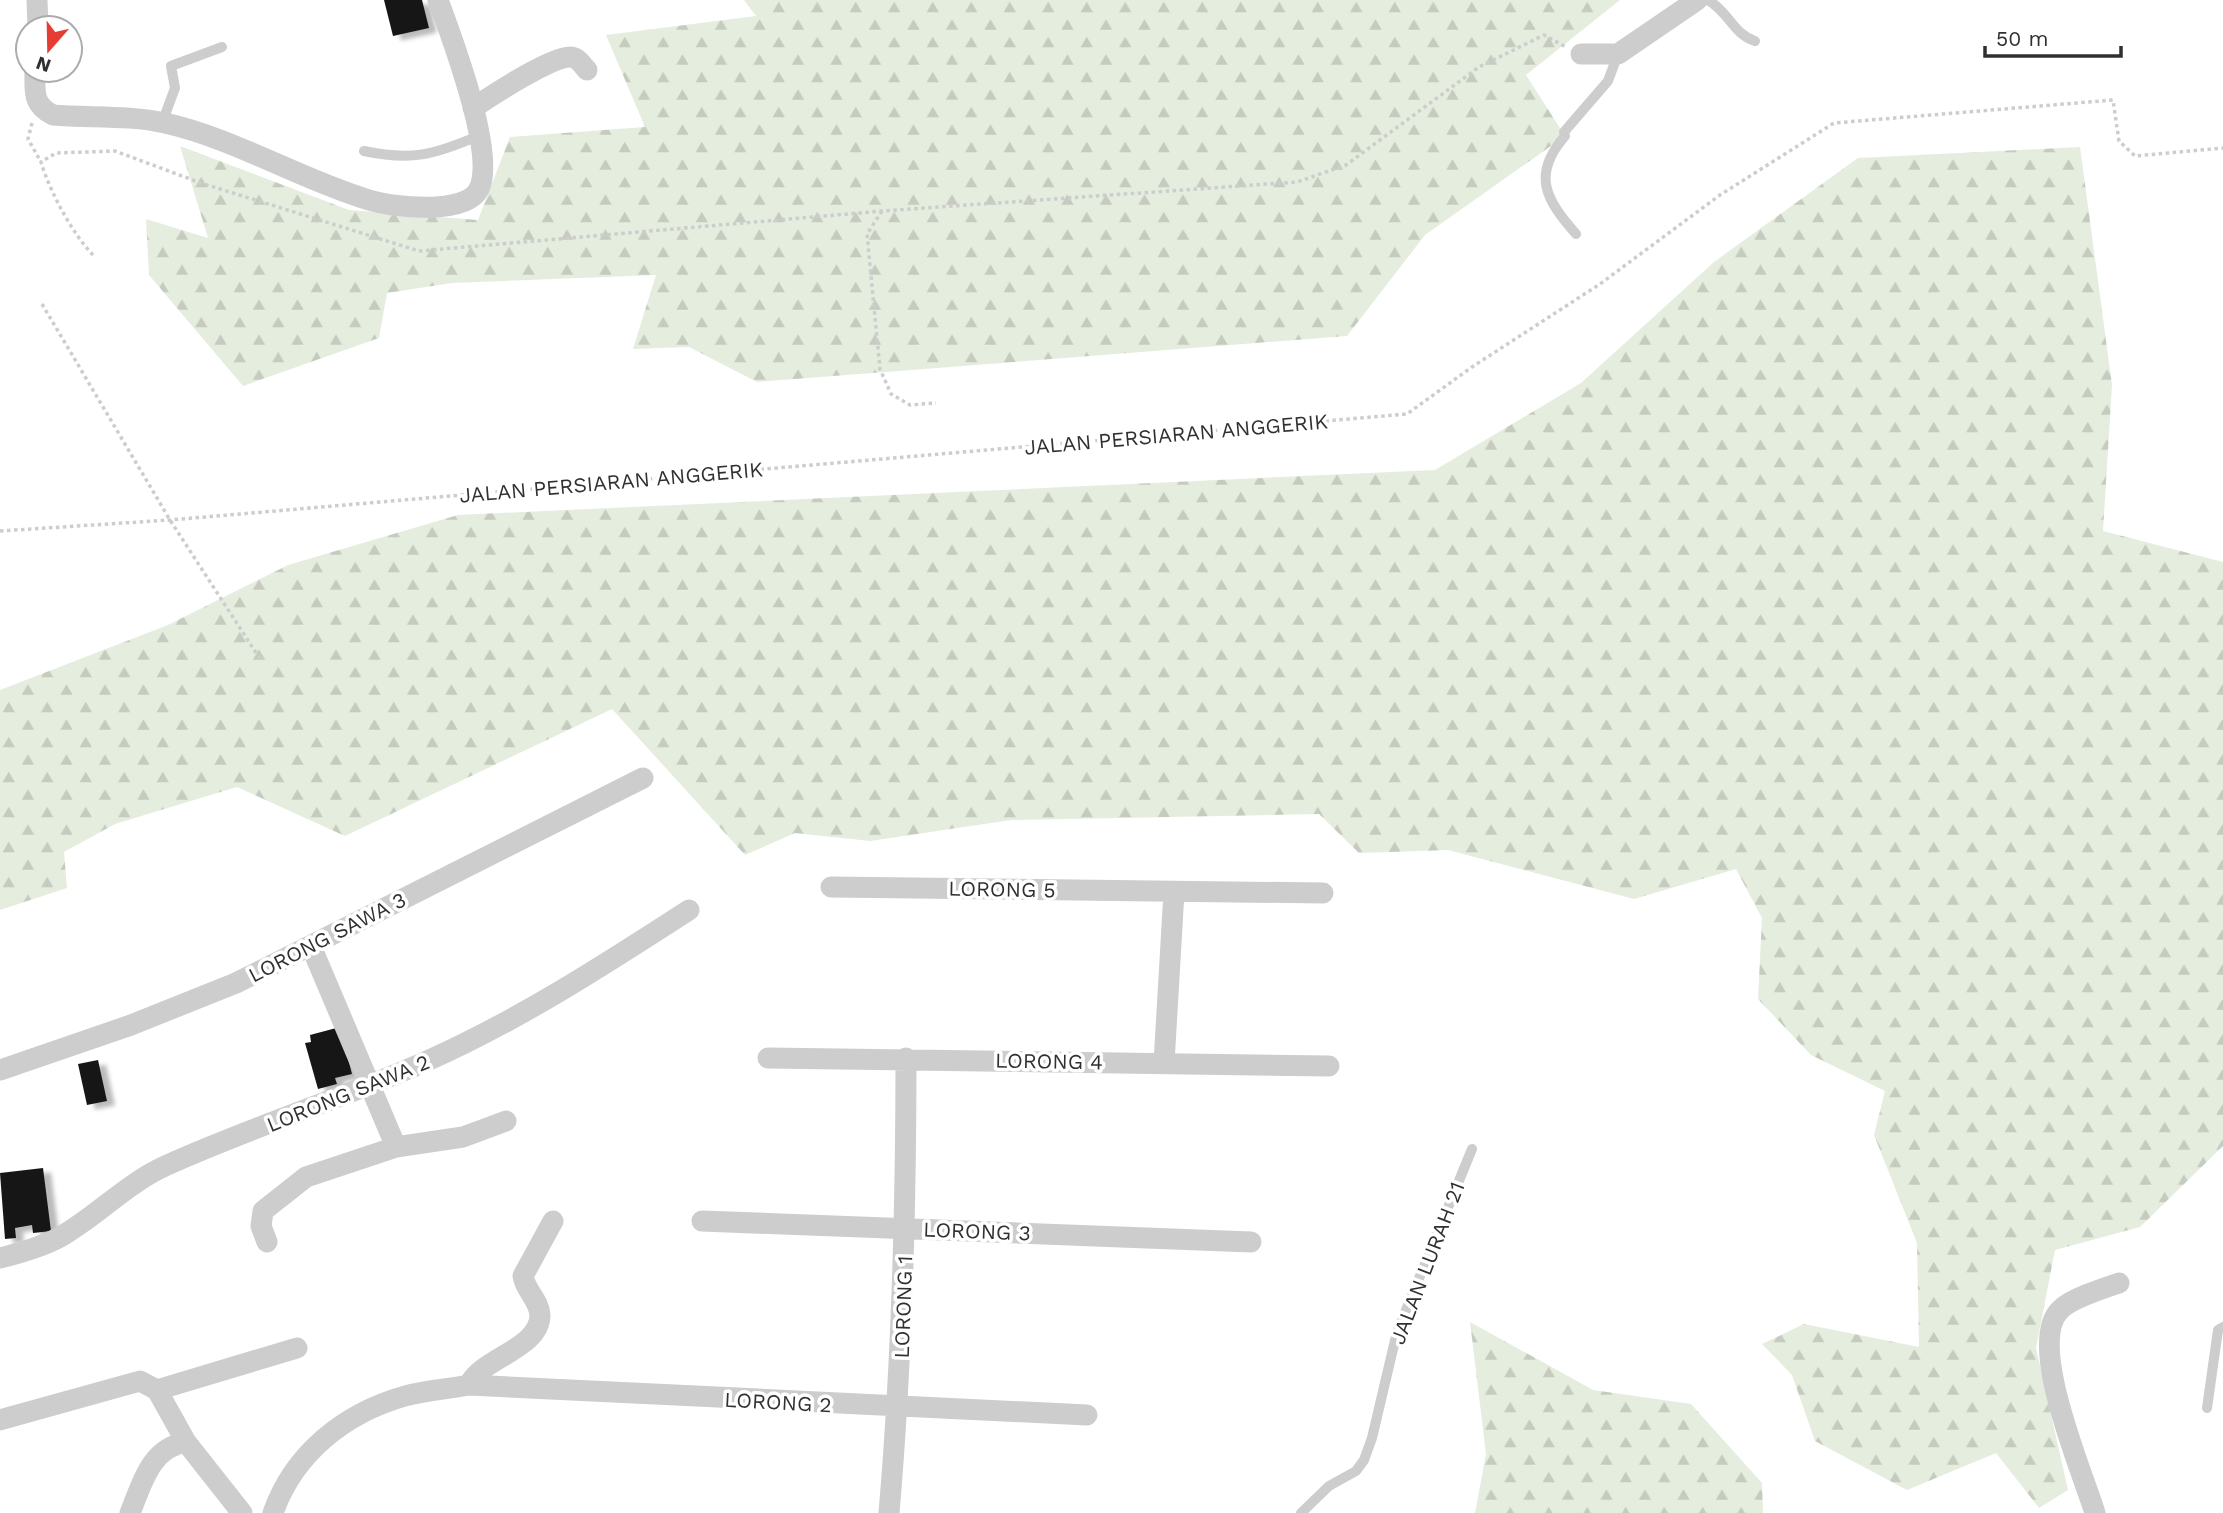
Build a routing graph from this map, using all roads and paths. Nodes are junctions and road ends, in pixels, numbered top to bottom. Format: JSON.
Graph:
{"nodes":[{"id":1,"x":438,"y":0,"type":"edge"},
{"id":2,"x":1697,"y":0,"type":"edge"},
{"id":3,"x":1708,"y":0,"type":"edge"},
{"id":4,"x":1755,"y":41,"type":"dead end"},
{"id":5,"x":222,"y":47,"type":"dead end"},
{"id":6,"x":1581,"y":54,"type":"joint"},
{"id":7,"x":1618,"y":54,"type":"junction"},
{"id":8,"x":587,"y":70,"type":"dead end"},
{"id":9,"x":35,"y":84,"type":"edge"},
{"id":10,"x":473,"y":108,"type":"junction"},
{"id":11,"x":35,"y":117,"type":"junction"},
{"id":12,"x":162,"y":123,"type":"junction"},
{"id":13,"x":478,"y":136,"type":"junction"},
{"id":14,"x":2223,"y":148,"type":"edge"},
{"id":15,"x":364,"y":151,"type":"dead end"},
{"id":16,"x":41,"y":162,"type":"junction"},
{"id":17,"x":882,"y":211,"type":"junction"},
{"id":18,"x":1576,"y":234,"type":"dead end"},
{"id":19,"x":93,"y":255,"type":"dead end"},
{"id":20,"x":42,"y":304,"type":"dead end"},
{"id":21,"x":936,"y":403,"type":"dead end"},
{"id":22,"x":170,"y":520,"type":"junction"},
{"id":23,"x":0,"y":531,"type":"edge"},
{"id":24,"x":260,"y":659,"type":"dead end"},
{"id":25,"x":643,"y":778,"type":"dead end"},
{"id":26,"x":831,"y":887,"type":"dead end"},
{"id":27,"x":1174,"y":892,"type":"junction"},
{"id":28,"x":1323,"y":893,"type":"dead end"},
{"id":29,"x":689,"y":910,"type":"dead end"},
{"id":30,"x":311,"y":946,"type":"junction"},
{"id":31,"x":768,"y":1058,"type":"dead end"},
{"id":32,"x":906,"y":1058,"type":"junction"},
{"id":33,"x":1164,"y":1063,"type":"junction"},
{"id":34,"x":1329,"y":1066,"type":"dead end"},
{"id":35,"x":0,"y":1070,"type":"edge"},
{"id":36,"x":368,"y":1085,"type":"junction"},
{"id":37,"x":506,"y":1121,"type":"dead end"},
{"id":38,"x":396,"y":1147,"type":"junction"},
{"id":39,"x":1472,"y":1149,"type":"dead end"},
{"id":40,"x":553,"y":1221,"type":"dead end"},
{"id":41,"x":702,"y":1221,"type":"dead end"},
{"id":42,"x":906,"y":1229,"type":"junction"},
{"id":43,"x":267,"y":1242,"type":"dead end"},
{"id":44,"x":1251,"y":1242,"type":"dead end"},
{"id":45,"x":0,"y":1258,"type":"edge"},
{"id":46,"x":2119,"y":1283,"type":"dead end"},
{"id":47,"x":2223,"y":1327,"type":"edge"},
{"id":48,"x":297,"y":1348,"type":"dead end"},
{"id":49,"x":470,"y":1385,"type":"junction"},
{"id":50,"x":157,"y":1390,"type":"junction"},
{"id":51,"x":2207,"y":1408,"type":"dead end"},
{"id":52,"x":899,"y":1409,"type":"junction"},
{"id":53,"x":1087,"y":1415,"type":"dead end"},
{"id":54,"x":0,"y":1420,"type":"edge"},
{"id":55,"x":186,"y":1442,"type":"junction"},
{"id":56,"x":130,"y":1513,"type":"edge"},
{"id":57,"x":242,"y":1513,"type":"edge"},
{"id":58,"x":273,"y":1513,"type":"edge"},
{"id":59,"x":889,"y":1513,"type":"edge"},
{"id":60,"x":1301,"y":1513,"type":"edge"},
{"id":61,"x":2095,"y":1513,"type":"edge"}],
"edges":[{"from":1,"to":10,"type":"street"},
{"from":2,"to":7,"type":"street"},
{"from":3,"to":4,"type":"lane"},
{"from":5,"to":12,"type":"lane"},
{"from":6,"to":7,"type":"street"},
{"from":6,"to":17,"type":"path"},
{"from":7,"to":18,"type":"lane"},
{"from":8,"to":10,"type":"street"},
{"from":9,"to":11,"type":"street"},
{"from":10,"to":13,"type":"street"},
{"from":11,"to":12,"type":"street"},
{"from":11,"to":16,"type":"path"},
{"from":12,"to":13,"type":"street"},
{"from":13,"to":15,"type":"lane"},
{"from":14,"to":22,"type":"path","name":"JALAN PERSIARAN ANGGERIK"},
{"from":16,"to":17,"type":"path"},
{"from":16,"to":19,"type":"path"},
{"from":17,"to":21,"type":"path"},
{"from":20,"to":22,"type":"path"},
{"from":22,"to":23,"type":"path","name":"JALAN PERSIARAN ANGGERIK"},
{"from":22,"to":24,"type":"path"},
{"from":25,"to":30,"type":"street","name":"LORONG SAWA 3"},
{"from":26,"to":27,"type":"street","name":"LORONG 5"},
{"from":27,"to":28,"type":"street","name":"LORONG 5"},
{"from":27,"to":33,"type":"street"},
{"from":29,"to":36,"type":"street","name":"LORONG SAWA 2"},
{"from":30,"to":35,"type":"street","name":"LORONG SAWA 3"},
{"from":30,"to":36,"type":"street"},
{"from":31,"to":32,"type":"street","name":"LORONG 4"},
{"from":32,"to":33,"type":"street","name":"LORONG 4"},
{"from":32,"to":42,"type":"street","name":"LORONG 1"},
{"from":33,"to":34,"type":"street","name":"LORONG 4"},
{"from":36,"to":38,"type":"street"},
{"from":36,"to":45,"type":"street","name":"LORONG SAWA 2"},
{"from":37,"to":38,"type":"street"},
{"from":38,"to":43,"type":"street"},
{"from":39,"to":60,"type":"lane","name":"JALAN LURAH 21"},
{"from":40,"to":49,"type":"street"},
{"from":41,"to":42,"type":"street","name":"LORONG 3"},
{"from":42,"to":44,"type":"street","name":"LORONG 3"},
{"from":42,"to":52,"type":"street","name":"LORONG 1"},
{"from":46,"to":61,"type":"street"},
{"from":47,"to":51,"type":"lane"},
{"from":48,"to":50,"type":"street"},
{"from":49,"to":52,"type":"street","name":"LORONG 2"},
{"from":49,"to":58,"type":"street","name":"LORONG 2"},
{"from":50,"to":54,"type":"street"},
{"from":50,"to":55,"type":"street"},
{"from":52,"to":53,"type":"street","name":"LORONG 2"},
{"from":52,"to":59,"type":"street","name":"LORONG 1"},
{"from":55,"to":56,"type":"street"},
{"from":55,"to":57,"type":"street"}]}
